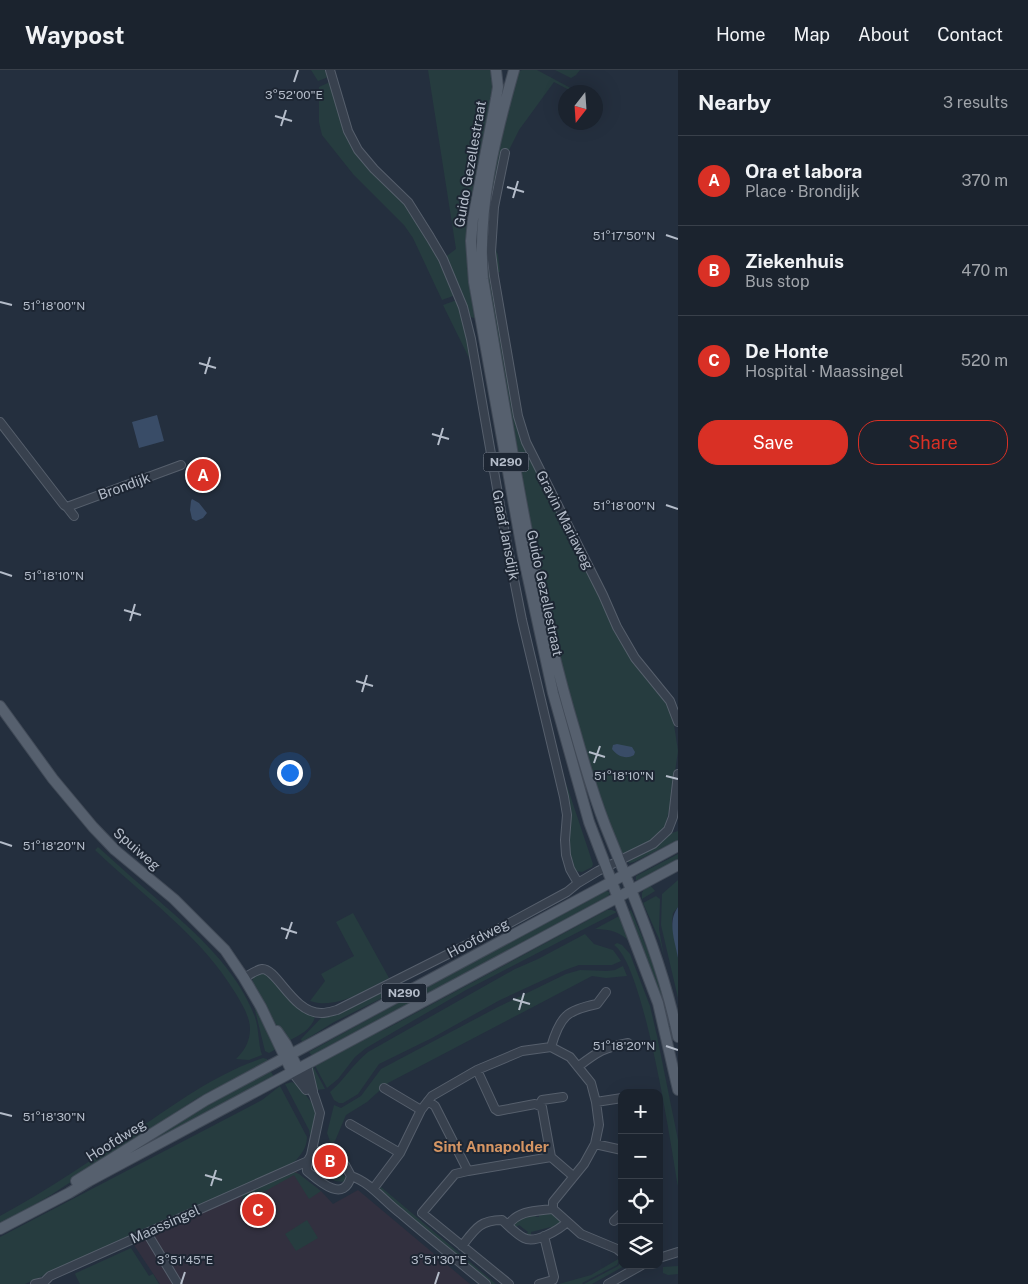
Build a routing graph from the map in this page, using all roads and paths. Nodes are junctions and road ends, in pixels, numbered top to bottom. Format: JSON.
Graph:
{"nodes":[{"id":1,"x":330,"y":70,"type":"edge"},
{"id":2,"x":496,"y":70,"type":"edge"},
{"id":3,"x":502,"y":70,"type":"edge"},
{"id":4,"x":510,"y":70,"type":"edge"},
{"id":5,"x":514,"y":70,"type":"edge"},
{"id":6,"x":503,"y":88,"type":"junction"},
{"id":7,"x":505,"y":153,"type":"dead end"},
{"id":8,"x":0,"y":422,"type":"edge"},
{"id":9,"x":181,"y":465,"type":"dead end"},
{"id":10,"x":67,"y":507,"type":"junction"},
{"id":11,"x":74,"y":516,"type":"dead end"},
{"id":12,"x":674,"y":700,"type":"edge"},
{"id":13,"x":0,"y":706,"type":"edge"},
{"id":14,"x":678,"y":722,"type":"edge"},
{"id":15,"x":678,"y":774,"type":"edge"},
{"id":16,"x":678,"y":846,"type":"edge"},
{"id":17,"x":620,"y":860,"type":"junction"},
{"id":18,"x":678,"y":866,"type":"edge"},
{"id":19,"x":606,"y":867,"type":"junction"},
{"id":20,"x":625,"y":874,"type":"junction"},
{"id":21,"x":611,"y":882,"type":"junction"},
{"id":22,"x":578,"y":883,"type":"junction"},
{"id":23,"x":632,"y":890,"type":"junction"},
{"id":24,"x":618,"y":898,"type":"junction"},
{"id":25,"x":244,"y":978,"type":"junction"},
{"id":26,"x":606,"y":992,"type":"dead end"},
{"id":27,"x":678,"y":1037,"type":"edge"},
{"id":28,"x":628,"y":1043,"type":"dead end"},
{"id":29,"x":551,"y":1047,"type":"junction"},
{"id":30,"x":288,"y":1055,"type":"junction"},
{"id":31,"x":578,"y":1066,"type":"junction"},
{"id":32,"x":299,"y":1069,"type":"junction"},
{"id":33,"x":477,"y":1070,"type":"junction"},
{"id":34,"x":384,"y":1088,"type":"dead end"},
{"id":35,"x":678,"y":1090,"type":"edge"},
{"id":36,"x":314,"y":1095,"type":"junction"},
{"id":37,"x":563,"y":1097,"type":"dead end"},
{"id":38,"x":618,"y":1099,"type":"edge"},
{"id":39,"x":428,"y":1101,"type":"junction"},
{"id":40,"x":596,"y":1102,"type":"junction"},
{"id":41,"x":540,"y":1105,"type":"junction"},
{"id":42,"x":421,"y":1110,"type":"junction"},
{"id":43,"x":350,"y":1124,"type":"dead end"},
{"id":44,"x":317,"y":1132,"type":"junction"},
{"id":45,"x":595,"y":1144,"type":"junction"},
{"id":46,"x":618,"y":1149,"type":"edge"},
{"id":47,"x":320,"y":1151,"type":"junction"},
{"id":48,"x":400,"y":1154,"type":"junction"},
{"id":49,"x":551,"y":1157,"type":"junction"},
{"id":50,"x":309,"y":1158,"type":"junction"},
{"id":51,"x":287,"y":1169,"type":"junction"},
{"id":52,"x":307,"y":1171,"type":"junction"},
{"id":53,"x":468,"y":1171,"type":"junction"},
{"id":54,"x":351,"y":1176,"type":"junction"},
{"id":55,"x":574,"y":1176,"type":"junction"},
{"id":56,"x":346,"y":1185,"type":"junction"},
{"id":57,"x":371,"y":1188,"type":"junction"},
{"id":58,"x":553,"y":1209,"type":"junction"},
{"id":59,"x":618,"y":1217,"type":"edge"},
{"id":60,"x":16,"y":1220,"type":"junction"},
{"id":61,"x":614,"y":1221,"type":"dead end"},
{"id":62,"x":567,"y":1222,"type":"junction"},
{"id":63,"x":508,"y":1225,"type":"junction"},
{"id":64,"x":0,"y":1229,"type":"edge"},
{"id":65,"x":146,"y":1233,"type":"junction"},
{"id":66,"x":544,"y":1236,"type":"junction"},
{"id":67,"x":462,"y":1246,"type":"junction"},
{"id":68,"x":618,"y":1250,"type":"edge"},
{"id":69,"x":678,"y":1254,"type":"edge"},
{"id":70,"x":663,"y":1257,"type":"edge"},
{"id":71,"x":630,"y":1269,"type":"edge"},
{"id":72,"x":44,"y":1283,"type":"edge"},
{"id":73,"x":609,"y":1283,"type":"edge"},
{"id":74,"x":35,"y":1284,"type":"edge"},
{"id":75,"x":178,"y":1284,"type":"edge"},
{"id":76,"x":486,"y":1284,"type":"edge"},
{"id":77,"x":509,"y":1284,"type":"edge"},
{"id":78,"x":539,"y":1284,"type":"edge"}],
"edges":[{"from":1,"to":22,"type":"street","name":"Graaf Jansdijk"},
{"from":2,"to":6,"type":"main road","name":"Guido Gezellestraat","number":"N290"},
{"from":3,"to":6,"type":"main road","name":"Guido Gezellestraat","number":"N290"},
{"from":4,"to":6,"type":"main road","name":"Guido Gezellestraat","number":"N290"},
{"from":5,"to":6,"type":"main road","name":"Guido Gezellestraat","number":"N290"},
{"from":6,"to":17,"type":"main road","name":"Guido Gezellestraat","number":"N290"},
{"from":6,"to":19,"type":"main road","name":"Guido Gezellestraat","number":"N290"},
{"from":7,"to":12,"type":"street","name":"Gravin Mariaweg"},
{"from":8,"to":10,"type":"street"},
{"from":9,"to":10,"type":"street","name":"Brondijk"},
{"from":10,"to":11,"type":"street"},
{"from":12,"to":14,"type":"street","name":"Gravin Mariaweg"},
{"from":13,"to":25,"type":"main road","name":"Spuiweg"},
{"from":15,"to":17,"type":"street"},
{"from":16,"to":20,"type":"main road","name":"Hoofdweg"},
{"from":17,"to":19,"type":"street"},
{"from":17,"to":20,"type":"main road","name":"Guido Gezellestraat","number":"N290"},
{"from":18,"to":23,"type":"main road","name":"Hoofdweg"},
{"from":19,"to":21,"type":"main road","name":"Guido Gezellestraat","number":"N290"},
{"from":19,"to":22,"type":"street"},
{"from":20,"to":21,"type":"main road","name":"Hoofdweg"},
{"from":20,"to":23,"type":"main road","name":"Guido Gezellestraat","number":"N290"},
{"from":21,"to":24,"type":"main road","name":"Guido Gezellestraat","number":"N290"},
{"from":21,"to":30,"type":"main road","name":"Hoofdweg","number":"N290"},
{"from":22,"to":25,"type":"street"},
{"from":23,"to":24,"type":"main road","name":"Hoofdweg","number":"N290"},
{"from":23,"to":27,"type":"main road","name":"Guido Gezellestraat"},
{"from":24,"to":32,"type":"main road","name":"Hoofdweg","number":"N290"},
{"from":24,"to":35,"type":"main road","name":"Guido Gezellestraat"},
{"from":25,"to":30,"type":"main road","name":"Spuiweg"},
{"from":26,"to":29,"type":"street"},
{"from":28,"to":31,"type":"street"},
{"from":29,"to":31,"type":"street"},
{"from":29,"to":33,"type":"street"},
{"from":30,"to":32,"type":"main road"},
{"from":30,"to":60,"type":"main road","name":"Hoofdweg","number":"N290"},
{"from":31,"to":40,"type":"street"},
{"from":32,"to":36,"type":"street"},
{"from":32,"to":36,"type":"street"},
{"from":32,"to":60,"type":"main road","name":"Hoofdweg","number":"N290"},
{"from":33,"to":39,"type":"street"},
{"from":33,"to":41,"type":"street"},
{"from":34,"to":42,"type":"street"},
{"from":36,"to":44,"type":"street"},
{"from":37,"to":41,"type":"street"},
{"from":38,"to":40,"type":"street"},
{"from":39,"to":42,"type":"street"},
{"from":39,"to":53,"type":"street"},
{"from":40,"to":45,"type":"street"},
{"from":41,"to":49,"type":"street"},
{"from":42,"to":48,"type":"street"},
{"from":43,"to":48,"type":"street"},
{"from":44,"to":47,"type":"street"},
{"from":44,"to":50,"type":"street"},
{"from":45,"to":46,"type":"street"},
{"from":45,"to":55,"type":"street"},
{"from":47,"to":50,"type":"street"},
{"from":47,"to":54,"type":"street"},
{"from":48,"to":57,"type":"street"},
{"from":49,"to":53,"type":"street"},
{"from":49,"to":55,"type":"street"},
{"from":50,"to":51,"type":"street","name":"Maassingel"},
{"from":50,"to":52,"type":"street"},
{"from":51,"to":52,"type":"street"},
{"from":51,"to":65,"type":"street","name":"Maassingel"},
{"from":52,"to":56,"type":"street"},
{"from":53,"to":67,"type":"street"},
{"from":54,"to":56,"type":"street"},
{"from":54,"to":57,"type":"street"},
{"from":55,"to":58,"type":"street"},
{"from":56,"to":57,"type":"street"},
{"from":57,"to":76,"type":"street"},
{"from":58,"to":62,"type":"street"},
{"from":58,"to":63,"type":"street"},
{"from":59,"to":61,"type":"street"},
{"from":60,"to":64,"type":"main road","name":"Hoofdweg","number":"N290"},
{"from":62,"to":66,"type":"street"},
{"from":62,"to":68,"type":"street"},
{"from":63,"to":66,"type":"street"},
{"from":63,"to":67,"type":"street"},
{"from":65,"to":72,"type":"street","name":"Maassingel"},
{"from":65,"to":75,"type":"street"},
{"from":66,"to":78,"type":"street"},
{"from":67,"to":77,"type":"street"},
{"from":69,"to":70,"type":"street"},
{"from":71,"to":73,"type":"street"},
{"from":72,"to":74,"type":"street","name":"Maassingel"}]}
